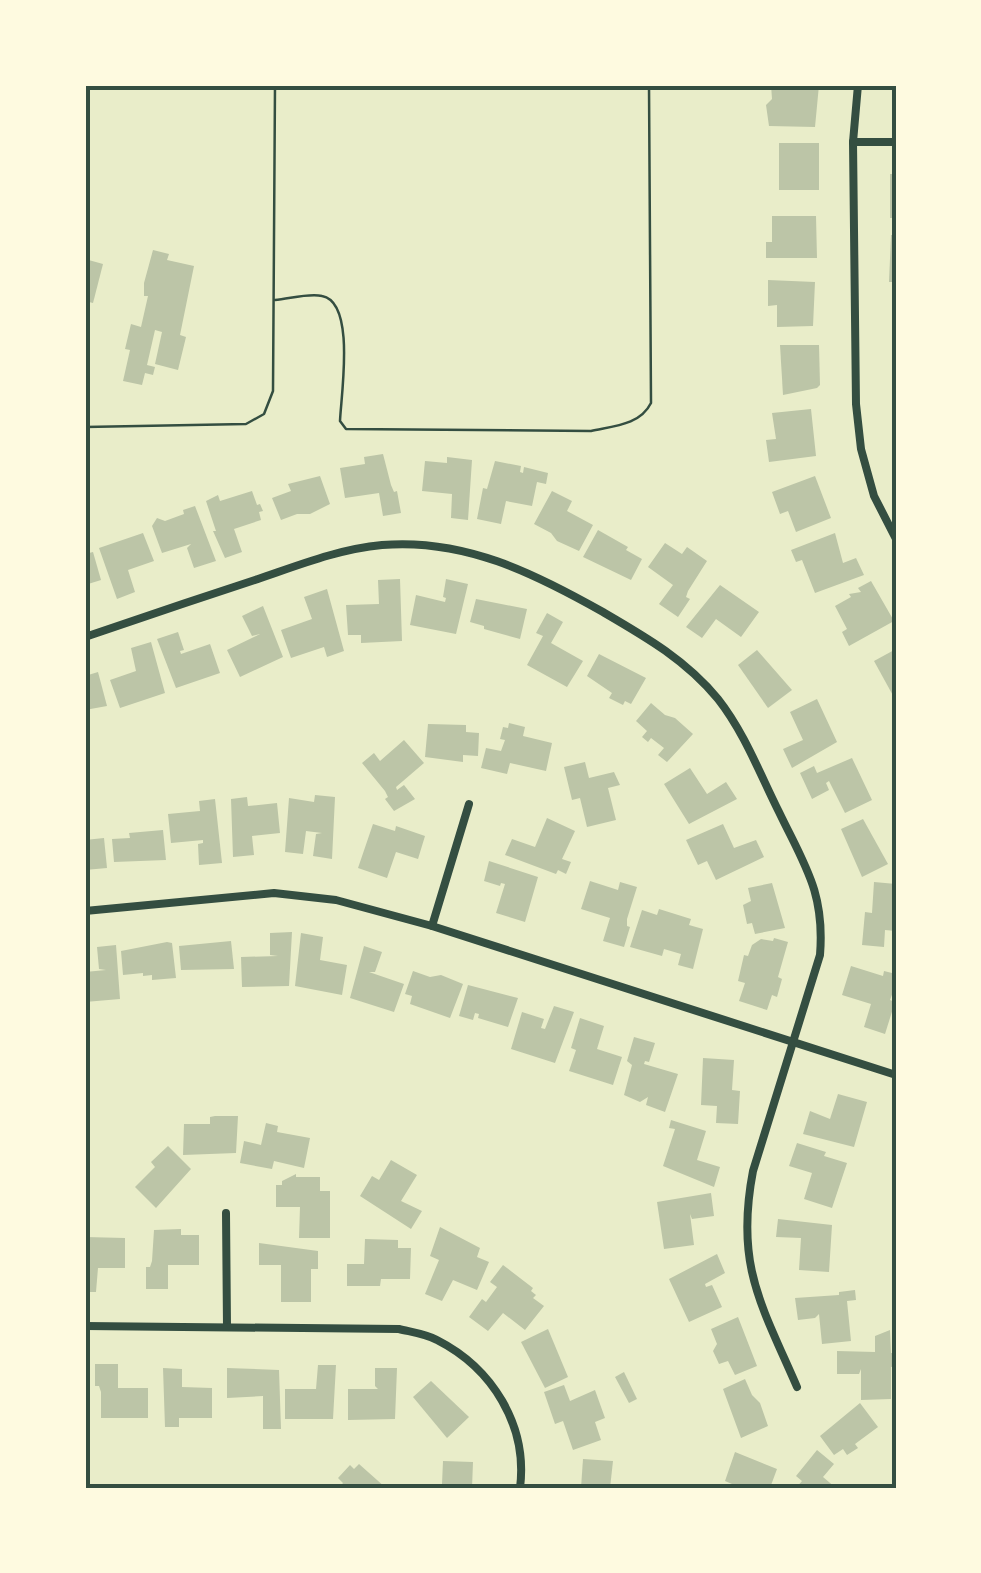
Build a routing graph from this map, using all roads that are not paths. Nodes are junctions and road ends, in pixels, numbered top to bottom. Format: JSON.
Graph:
{"nodes":[{"id":1,"x":858,"y":85,"type":"edge"},
{"id":2,"x":853,"y":142,"type":"junction"},
{"id":3,"x":896,"y":142,"type":"edge"},
{"id":4,"x":896,"y":539,"type":"edge"},
{"id":5,"x":85,"y":637,"type":"edge"},
{"id":6,"x":469,"y":804,"type":"dead end"},
{"id":7,"x":85,"y":911,"type":"edge"},
{"id":8,"x":432,"y":926,"type":"junction"},
{"id":9,"x":795,"y":1043,"type":"junction"},
{"id":10,"x":896,"y":1075,"type":"edge"},
{"id":11,"x":226,"y":1213,"type":"dead end"},
{"id":12,"x":85,"y":1326,"type":"edge"},
{"id":13,"x":227,"y":1326,"type":"junction"},
{"id":14,"x":797,"y":1387,"type":"dead end"},
{"id":15,"x":520,"y":1488,"type":"edge"}],
"edges":[{"from":1,"to":2,"type":"street"},
{"from":2,"to":3,"type":"street"},
{"from":2,"to":4,"type":"street"},
{"from":5,"to":9,"type":"street"},
{"from":6,"to":8,"type":"street"},
{"from":7,"to":8,"type":"street"},
{"from":8,"to":9,"type":"street"},
{"from":9,"to":10,"type":"street"},
{"from":9,"to":14,"type":"street"},
{"from":11,"to":13,"type":"street"},
{"from":12,"to":13,"type":"street"},
{"from":13,"to":15,"type":"street"}]}
